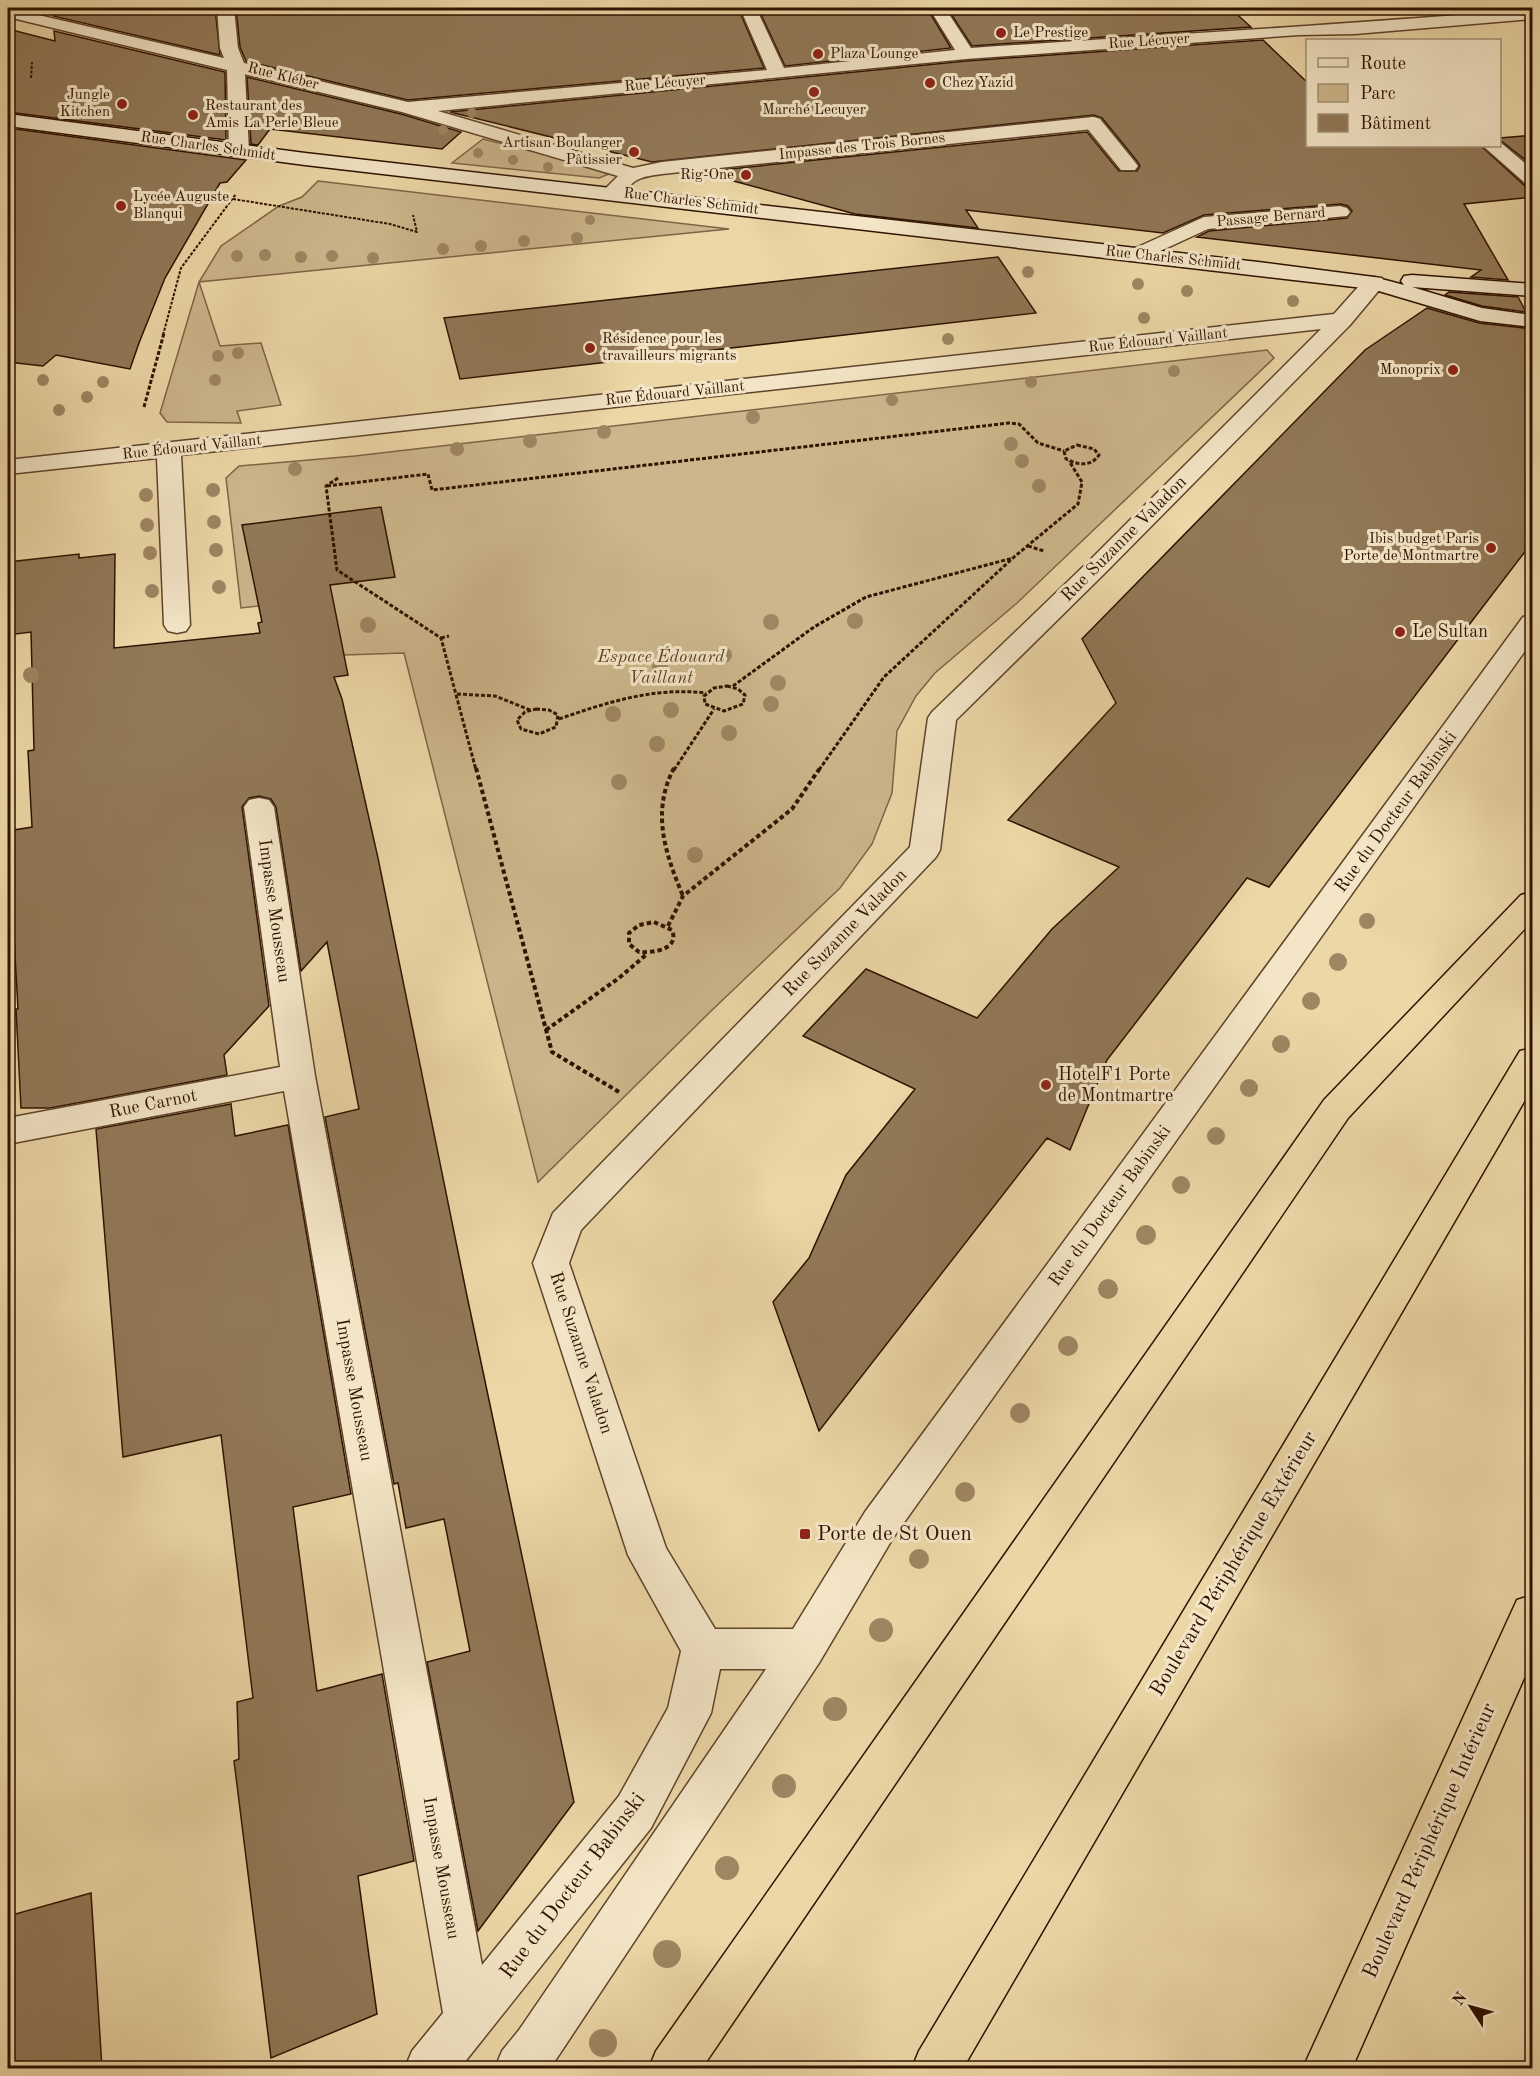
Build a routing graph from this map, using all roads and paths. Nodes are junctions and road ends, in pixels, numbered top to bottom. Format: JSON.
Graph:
{"nodes":[{"id":1,"x":226,"y":8,"type":"edge"},
{"id":2,"x":748,"y":8,"type":"edge"},
{"id":3,"x":937,"y":8,"type":"edge"},
{"id":4,"x":8,"y":12,"type":"edge"},
{"id":5,"x":35,"y":13,"type":"edge"},
{"id":6,"x":1533,"y":14,"type":"edge"},
{"id":7,"x":1338,"y":15,"type":"dead end"},
{"id":8,"x":1362,"y":35,"type":"edge"},
{"id":9,"x":966,"y":54,"type":"junction"},
{"id":10,"x":236,"y":66,"type":"junction"},
{"id":11,"x":778,"y":74,"type":"junction"},
{"id":12,"x":408,"y":108,"type":"junction"},
{"id":13,"x":8,"y":120,"type":"edge"},
{"id":14,"x":29,"y":123,"type":"junction"},
{"id":15,"x":1494,"y":147,"type":"edge"},
{"id":16,"x":239,"y":152,"type":"junction"},
{"id":17,"x":264,"y":154,"type":"junction"},
{"id":18,"x":1128,"y":166,"type":"dead end"},
{"id":19,"x":632,"y":174,"type":"junction"},
{"id":20,"x":1533,"y":179,"type":"edge"},
{"id":21,"x":610,"y":193,"type":"junction"},
{"id":22,"x":233,"y":199,"type":"junction"},
{"id":23,"x":412,"y":211,"type":"dead end"},
{"id":24,"x":1340,"y":212,"type":"dead end"},
{"id":25,"x":1136,"y":255,"type":"junction"},
{"id":26,"x":1374,"y":283,"type":"junction"},
{"id":27,"x":1533,"y":290,"type":"edge"},
{"id":28,"x":1342,"y":320,"type":"junction"},
{"id":29,"x":1533,"y":321,"type":"edge"},
{"id":30,"x":144,"y":409,"type":"dead end"},
{"id":31,"x":327,"y":432,"type":"junction"},
{"id":32,"x":169,"y":451,"type":"junction"},
{"id":33,"x":1064,"y":451,"type":"junction"},
{"id":34,"x":1069,"y":461,"type":"junction"},
{"id":35,"x":8,"y":467,"type":"edge"},
{"id":36,"x":326,"y":486,"type":"junction"},
{"id":37,"x":1014,"y":557,"type":"junction"},
{"id":38,"x":1533,"y":623,"type":"edge"},
{"id":39,"x":177,"y":625,"type":"dead end"},
{"id":40,"x":449,"y":636,"type":"dead end"},
{"id":41,"x":441,"y":638,"type":"junction"},
{"id":42,"x":733,"y":686,"type":"junction"},
{"id":43,"x":706,"y":693,"type":"junction"},
{"id":44,"x":457,"y":694,"type":"junction"},
{"id":45,"x":714,"y":709,"type":"junction"},
{"id":46,"x":530,"y":710,"type":"junction"},
{"id":47,"x":559,"y":719,"type":"junction"},
{"id":48,"x":259,"y":807,"type":"dead end"},
{"id":49,"x":683,"y":896,"type":"junction"},
{"id":50,"x":1533,"y":902,"type":"edge"},
{"id":51,"x":668,"y":926,"type":"junction"},
{"id":52,"x":647,"y":954,"type":"junction"},
{"id":53,"x":546,"y":1030,"type":"junction"},
{"id":54,"x":1533,"y":1060,"type":"edge"},
{"id":55,"x":298,"y":1076,"type":"junction"},
{"id":56,"x":666,"y":1120,"type":"junction"},
{"id":57,"x":8,"y":1131,"type":"edge"},
{"id":58,"x":1533,"y":1614,"type":"edge"},
{"id":59,"x":703,"y":1648,"type":"junction"},
{"id":60,"x":804,"y":1649,"type":"junction"},
{"id":61,"x":468,"y":2021,"type":"junction"},
{"id":62,"x":429,"y":2068,"type":"edge"},
{"id":63,"x":519,"y":2068,"type":"edge"},
{"id":64,"x":673,"y":2068,"type":"edge"},
{"id":65,"x":936,"y":2068,"type":"edge"},
{"id":66,"x":1327,"y":2068,"type":"edge"}],
"edges":[{"from":1,"to":10,"type":"street"},
{"from":2,"to":11,"type":"street"},
{"from":3,"to":9,"type":"street"},
{"from":4,"to":5,"type":"street","name":"Rue Kléber"},
{"from":5,"to":10,"type":"street","name":"Rue Kléber"},
{"from":5,"to":14,"type":"path"},
{"from":6,"to":8,"type":"street","name":"Rue Lécuyer"},
{"from":7,"to":8,"type":"street"},
{"from":8,"to":9,"type":"street","name":"Rue Lécuyer"},
{"from":9,"to":11,"type":"street","name":"Rue Lécuyer"},
{"from":10,"to":12,"type":"street","name":"Rue Kléber"},
{"from":10,"to":16,"type":"street"},
{"from":11,"to":12,"type":"street","name":"Rue Lécuyer"},
{"from":12,"to":19,"type":"street","name":"Rue Kléber"},
{"from":13,"to":14,"type":"street","name":"Rue Charles Schmidt"},
{"from":14,"to":16,"type":"street","name":"Rue Charles Schmidt"},
{"from":15,"to":20,"type":"street"},
{"from":16,"to":17,"type":"street","name":"Rue Charles Schmidt"},
{"from":17,"to":21,"type":"street","name":"Rue Charles Schmidt"},
{"from":17,"to":22,"type":"path"},
{"from":18,"to":19,"type":"street","name":"Impasse des Trois Bornes"},
{"from":19,"to":21,"type":"street"},
{"from":21,"to":25,"type":"street","name":"Rue Charles Schmidt"},
{"from":22,"to":23,"type":"path"},
{"from":22,"to":30,"type":"path"},
{"from":24,"to":25,"type":"street","name":"Passage Bernard"},
{"from":25,"to":26,"type":"street","name":"Rue Charles Schmidt"},
{"from":26,"to":27,"type":"street","name":"Rue Charles Schmidt"},
{"from":26,"to":28,"type":"street","name":"Rue Suzanne Valadon"},
{"from":26,"to":29,"type":"street","name":"Rue Charles Schmidt"},
{"from":28,"to":31,"type":"street","name":"Rue Édouard Vaillant"},
{"from":28,"to":56,"type":"street","name":"Rue Suzanne Valadon"},
{"from":31,"to":32,"type":"street","name":"Rue Édouard Vaillant"},
{"from":31,"to":36,"type":"path"},
{"from":32,"to":35,"type":"street","name":"Rue Édouard Vaillant"},
{"from":32,"to":39,"type":"street"},
{"from":33,"to":34,"type":"path"},
{"from":33,"to":34,"type":"path"},
{"from":33,"to":36,"type":"path"},
{"from":34,"to":37,"type":"path"},
{"from":36,"to":41,"type":"path"},
{"from":37,"to":42,"type":"path"},
{"from":37,"to":49,"type":"path"},
{"from":38,"to":60,"type":"street","name":"Rue du Docteur Babinski"},
{"from":40,"to":41,"type":"path"},
{"from":41,"to":44,"type":"path"},
{"from":42,"to":43,"type":"path"},
{"from":42,"to":45,"type":"path"},
{"from":43,"to":45,"type":"path"},
{"from":43,"to":47,"type":"path"},
{"from":44,"to":46,"type":"path"},
{"from":44,"to":53,"type":"path"},
{"from":45,"to":49,"type":"path"},
{"from":46,"to":47,"type":"path"},
{"from":46,"to":47,"type":"path"},
{"from":48,"to":55,"type":"street","name":"Impasse Mousseau"},
{"from":49,"to":51,"type":"path"},
{"from":50,"to":64,"type":"highway"},
{"from":51,"to":52,"type":"path"},
{"from":51,"to":52,"type":"path"},
{"from":52,"to":53,"type":"path"},
{"from":53,"to":56,"type":"path"},
{"from":54,"to":65,"type":"highway","name":"Boulevard Périphérique Extérieur"},
{"from":55,"to":57,"type":"street","name":"Rue Carnot"},
{"from":55,"to":61,"type":"street","name":"Impasse Mousseau"},
{"from":56,"to":59,"type":"street","name":"Rue Suzanne Valadon"},
{"from":58,"to":66,"type":"highway","name":"Boulevard Périphérique Intérieur"},
{"from":59,"to":60,"type":"street"},
{"from":59,"to":61,"type":"street","name":"Rue du Docteur Babinski"},
{"from":60,"to":63,"type":"street","name":"Rue du Docteur Babinski"},
{"from":61,"to":62,"type":"street","name":"Rue du Docteur Babinski"}]}
